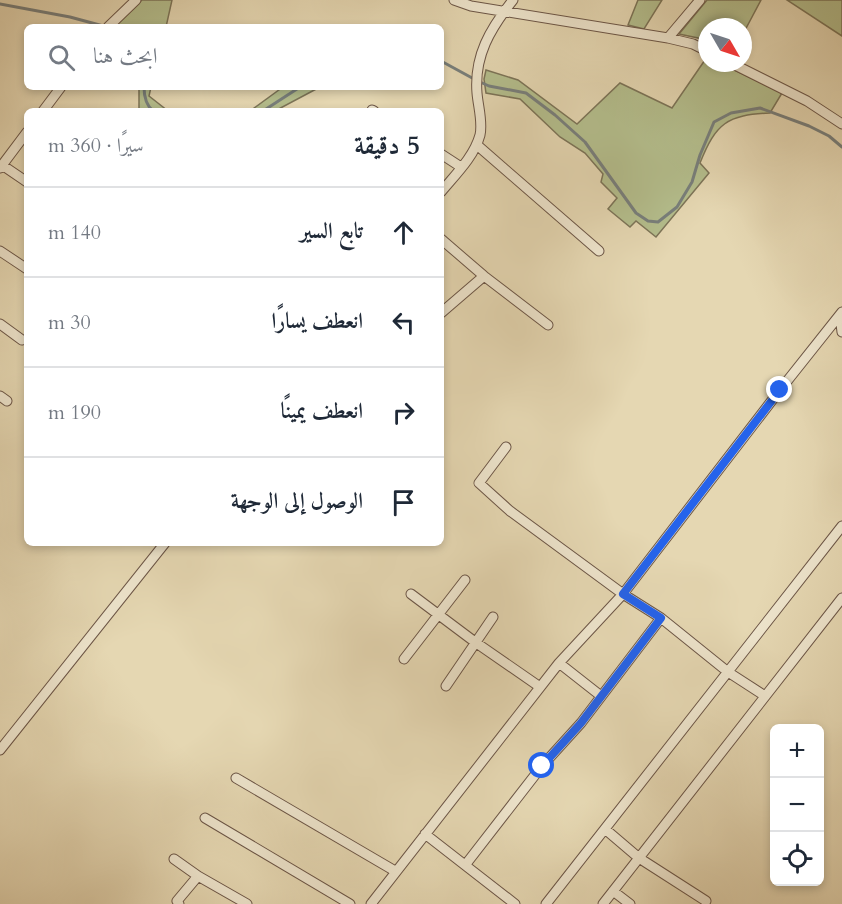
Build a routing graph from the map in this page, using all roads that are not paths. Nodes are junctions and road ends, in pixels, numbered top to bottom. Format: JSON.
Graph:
{"nodes":[{"id":1,"x":136,"y":0,"type":"edge"},
{"id":2,"x":454,"y":0,"type":"edge"},
{"id":3,"x":513,"y":0,"type":"edge"},
{"id":4,"x":700,"y":0,"type":"edge"},
{"id":5,"x":504,"y":11,"type":"junction"},
{"id":6,"x":111,"y":24,"type":"edge"},
{"id":7,"x":668,"y":38,"type":"junction"},
{"id":8,"x":698,"y":46,"type":"edge"},
{"id":9,"x":749,"y":72,"type":"edge"},
{"id":10,"x":59,"y":90,"type":"edge"},
{"id":11,"x":45,"y":108,"type":"edge"},
{"id":12,"x":842,"y":124,"type":"edge"},
{"id":13,"x":24,"y":136,"type":"edge"},
{"id":14,"x":477,"y":145,"type":"junction"},
{"id":15,"x":444,"y":156,"type":"edge"},
{"id":16,"x":1,"y":167,"type":"edge"},
{"id":17,"x":461,"y":167,"type":"junction"},
{"id":18,"x":24,"y":180,"type":"edge"},
{"id":19,"x":444,"y":188,"type":"edge"},
{"id":20,"x":444,"y":242,"type":"edge"},
{"id":21,"x":0,"y":251,"type":"edge"},
{"id":22,"x":599,"y":251,"type":"dead end"},
{"id":23,"x":24,"y":267,"type":"edge"},
{"id":24,"x":484,"y":276,"type":"junction"},
{"id":25,"x":444,"y":310,"type":"edge"},
{"id":26,"x":841,"y":314,"type":"edge"},
{"id":27,"x":0,"y":324,"type":"edge"},
{"id":28,"x":548,"y":325,"type":"dead end"},
{"id":29,"x":842,"y":332,"type":"edge"},
{"id":30,"x":22,"y":340,"type":"dead end"},
{"id":31,"x":506,"y":447,"type":"dead end"},
{"id":32,"x":842,"y":526,"type":"edge"},
{"id":33,"x":163,"y":546,"type":"edge"},
{"id":34,"x":465,"y":580,"type":"dead end"},
{"id":35,"x":411,"y":594,"type":"dead end"},
{"id":36,"x":623,"y":594,"type":"junction"},
{"id":37,"x":842,"y":598,"type":"edge"},
{"id":38,"x":438,"y":615,"type":"junction"},
{"id":39,"x":493,"y":617,"type":"dead end"},
{"id":40,"x":661,"y":618,"type":"junction"},
{"id":41,"x":475,"y":642,"type":"junction"},
{"id":42,"x":404,"y":659,"type":"dead end"},
{"id":43,"x":559,"y":663,"type":"junction"},
{"id":44,"x":728,"y":672,"type":"junction"},
{"id":45,"x":446,"y":686,"type":"dead end"},
{"id":46,"x":540,"y":687,"type":"junction"},
{"id":47,"x":602,"y":696,"type":"junction"},
{"id":48,"x":765,"y":696,"type":"junction"},
{"id":49,"x":0,"y":750,"type":"edge"},
{"id":50,"x":236,"y":778,"type":"dead end"},
{"id":51,"x":204,"y":818,"type":"dead end"},
{"id":52,"x":605,"y":830,"type":"junction"},
{"id":53,"x":425,"y":834,"type":"junction"},
{"id":54,"x":639,"y":858,"type":"junction"},
{"id":55,"x":174,"y":859,"type":"dead end"},
{"id":56,"x":466,"y":864,"type":"junction"},
{"id":57,"x":395,"y":871,"type":"junction"},
{"id":58,"x":198,"y":876,"type":"junction"},
{"id":59,"x":613,"y":891,"type":"junction"},
{"id":60,"x":706,"y":901,"type":"dead end"},
{"id":61,"x":179,"y":904,"type":"edge"},
{"id":62,"x":247,"y":904,"type":"edge"},
{"id":63,"x":350,"y":904,"type":"edge"},
{"id":64,"x":371,"y":904,"type":"edge"},
{"id":65,"x":515,"y":904,"type":"edge"},
{"id":66,"x":546,"y":904,"type":"edge"},
{"id":67,"x":603,"y":904,"type":"edge"},
{"id":68,"x":630,"y":904,"type":"edge"}],
"edges":[{"from":1,"to":6,"type":"street"},
{"from":2,"to":5,"type":"street"},
{"from":3,"to":5,"type":"street"},
{"from":4,"to":7,"type":"street"},
{"from":5,"to":7,"type":"street"},
{"from":5,"to":14,"type":"street"},
{"from":7,"to":8,"type":"street"},
{"from":9,"to":12,"type":"street"},
{"from":10,"to":11,"type":"street"},
{"from":13,"to":16,"type":"street"},
{"from":14,"to":17,"type":"street"},
{"from":14,"to":22,"type":"street"},
{"from":15,"to":17,"type":"street"},
{"from":16,"to":18,"type":"street"},
{"from":17,"to":19,"type":"street"},
{"from":20,"to":24,"type":"street"},
{"from":21,"to":23,"type":"street"},
{"from":24,"to":25,"type":"street"},
{"from":24,"to":28,"type":"street"},
{"from":26,"to":29,"type":"street"},
{"from":26,"to":36,"type":"street"},
{"from":27,"to":30,"type":"street"},
{"from":31,"to":36,"type":"street"},
{"from":32,"to":44,"type":"street"},
{"from":33,"to":49,"type":"street"},
{"from":34,"to":38,"type":"street"},
{"from":35,"to":38,"type":"street"},
{"from":36,"to":40,"type":"street"},
{"from":36,"to":43,"type":"street"},
{"from":37,"to":48,"type":"street"},
{"from":38,"to":41,"type":"street"},
{"from":38,"to":42,"type":"street"},
{"from":39,"to":41,"type":"street"},
{"from":40,"to":44,"type":"street"},
{"from":40,"to":47,"type":"street"},
{"from":41,"to":45,"type":"street"},
{"from":41,"to":46,"type":"street"},
{"from":43,"to":46,"type":"street"},
{"from":43,"to":47,"type":"street"},
{"from":44,"to":48,"type":"street"},
{"from":44,"to":52,"type":"street"},
{"from":46,"to":53,"type":"street"},
{"from":47,"to":56,"type":"street"},
{"from":48,"to":54,"type":"street"},
{"from":50,"to":57,"type":"street"},
{"from":51,"to":63,"type":"street"},
{"from":52,"to":54,"type":"street"},
{"from":52,"to":66,"type":"street"},
{"from":53,"to":56,"type":"street"},
{"from":53,"to":57,"type":"street"},
{"from":54,"to":59,"type":"street"},
{"from":54,"to":60,"type":"street"},
{"from":55,"to":58,"type":"street"},
{"from":56,"to":65,"type":"street"},
{"from":57,"to":64,"type":"street"},
{"from":58,"to":61,"type":"street"},
{"from":58,"to":62,"type":"street"},
{"from":59,"to":67,"type":"street"},
{"from":59,"to":68,"type":"street"}]}
